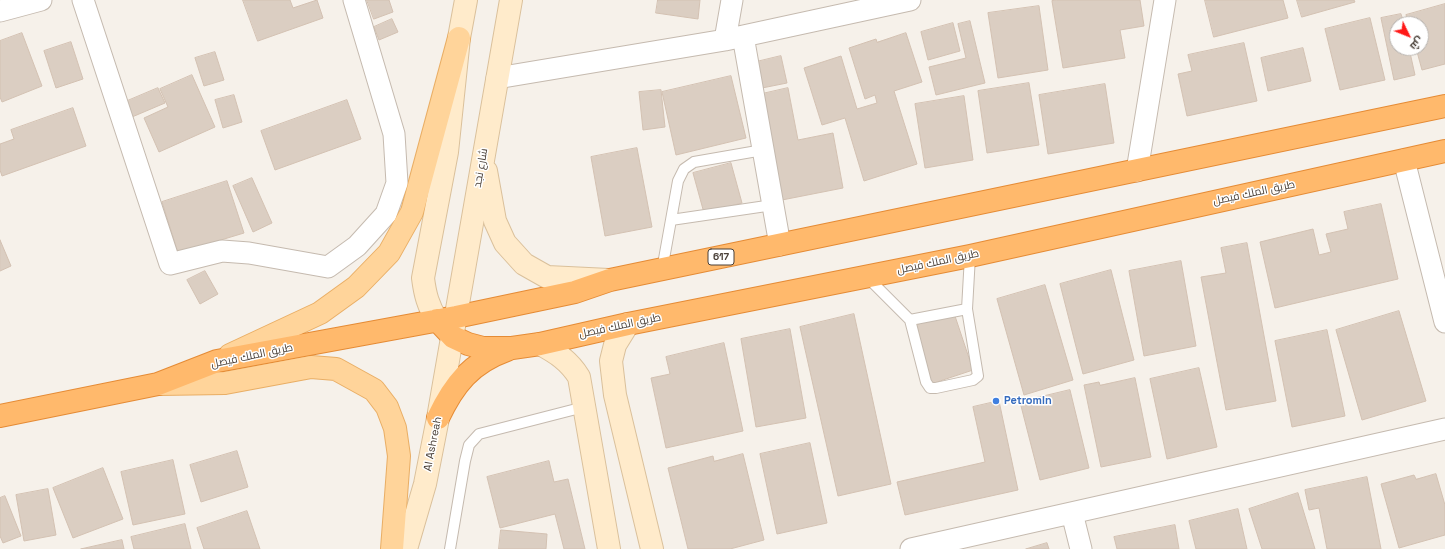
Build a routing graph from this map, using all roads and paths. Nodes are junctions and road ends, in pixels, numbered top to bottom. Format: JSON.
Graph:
{"nodes":[{"id":1,"x":41,"y":0,"type":"edge"},
{"id":2,"x":83,"y":0,"type":"edge"},
{"id":3,"x":354,"y":0,"type":"edge"},
{"id":4,"x":466,"y":0,"type":"edge"},
{"id":5,"x":511,"y":0,"type":"edge"},
{"id":6,"x":732,"y":0,"type":"edge"},
{"id":7,"x":910,"y":0,"type":"edge"},
{"id":8,"x":1165,"y":0,"type":"edge"},
{"id":9,"x":0,"y":12,"type":"edge"},
{"id":10,"x":459,"y":38,"type":"junction"},
{"id":11,"x":734,"y":38,"type":"junction"},
{"id":12,"x":497,"y":78,"type":"junction"},
{"id":13,"x":1445,"y":106,"type":"edge"},
{"id":14,"x":763,"y":150,"type":"junction"},
{"id":15,"x":1445,"y":151,"type":"edge"},
{"id":16,"x":483,"y":154,"type":"junction"},
{"id":17,"x":1404,"y":160,"type":"junction"},
{"id":18,"x":1137,"y":171,"type":"junction"},
{"id":19,"x":773,"y":205,"type":"junction"},
{"id":20,"x":671,"y":220,"type":"junction"},
{"id":21,"x":780,"y":245,"type":"junction"},
{"id":22,"x":970,"y":256,"type":"junction"},
{"id":23,"x":662,"y":270,"type":"junction"},
{"id":24,"x":866,"y":276,"type":"junction"},
{"id":25,"x":610,"y":280,"type":"junction"},
{"id":26,"x":967,"y":309,"type":"junction"},
{"id":27,"x":910,"y":320,"type":"junction"},
{"id":28,"x":1445,"y":322,"type":"edge"},
{"id":29,"x":628,"y":324,"type":"junction"},
{"id":30,"x":449,"y":325,"type":"junction"},
{"id":31,"x":540,"y":344,"type":"junction"},
{"id":32,"x":512,"y":348,"type":"junction"},
{"id":33,"x":217,"y":361,"type":"junction"},
{"id":34,"x":158,"y":384,"type":"junction"},
{"id":35,"x":615,"y":395,"type":"junction"},
{"id":36,"x":584,"y":407,"type":"junction"},
{"id":37,"x":0,"y":416,"type":"edge"},
{"id":38,"x":438,"y":418,"type":"junction"},
{"id":39,"x":1445,"y":429,"type":"edge"},
{"id":40,"x":1072,"y":513,"type":"junction"},
{"id":41,"x":392,"y":549,"type":"edge"},
{"id":42,"x":406,"y":549,"type":"edge"},
{"id":43,"x":450,"y":549,"type":"edge"},
{"id":44,"x":609,"y":549,"type":"edge"},
{"id":45,"x":652,"y":549,"type":"edge"},
{"id":46,"x":911,"y":549,"type":"edge"},
{"id":47,"x":1081,"y":549,"type":"edge"}],
"edges":[{"from":1,"to":9,"type":"street"},
{"from":2,"to":3,"type":"street"},
{"from":4,"to":10,"type":"street"},
{"from":5,"to":12,"type":"street","name":"شارع نجد"},
{"from":6,"to":11,"type":"street"},
{"from":7,"to":11,"type":"street"},
{"from":8,"to":18,"type":"street"},
{"from":10,"to":30,"type":"street"},
{"from":10,"to":33,"type":"main road"},
{"from":11,"to":12,"type":"street"},
{"from":11,"to":14,"type":"street"},
{"from":12,"to":16,"type":"street","name":"شارع نجد"},
{"from":13,"to":18,"type":"highway","name":"طريق الملك فيصل","number":"617"},
{"from":14,"to":19,"type":"street"},
{"from":14,"to":20,"type":"lane"},
{"from":15,"to":17,"type":"highway","name":"طريق الملك فيصل"},
{"from":16,"to":25,"type":"street"},
{"from":16,"to":30,"type":"street","name":"شارع نجد"},
{"from":17,"to":22,"type":"highway","name":"طريق الملك فيصل"},
{"from":17,"to":28,"type":"street"},
{"from":18,"to":21,"type":"highway","name":"طريق الملك فيصل","number":"617"},
{"from":19,"to":20,"type":"lane"},
{"from":19,"to":21,"type":"street"},
{"from":20,"to":23,"type":"lane"},
{"from":21,"to":23,"type":"highway","name":"طريق الملك فيصل","number":"617"},
{"from":22,"to":24,"type":"highway","name":"طريق الملك فيصل"},
{"from":22,"to":26,"type":"lane"},
{"from":23,"to":25,"type":"highway","name":"طريق الملك فيصل","number":"617"},
{"from":24,"to":27,"type":"lane"},
{"from":24,"to":29,"type":"highway","name":"طريق الملك فيصل"},
{"from":25,"to":30,"type":"highway","name":"طريق الملك فيصل","number":"617"},
{"from":26,"to":27,"type":"lane"},
{"from":26,"to":27,"type":"lane"},
{"from":29,"to":31,"type":"highway","name":"طريق الملك فيصل"},
{"from":29,"to":35,"type":"street"},
{"from":30,"to":32,"type":"highway","name":"طريق الملك فيصل"},
{"from":30,"to":33,"type":"highway","name":"طريق الملك فيصل","number":"617"},
{"from":30,"to":38,"type":"street","name":"Al Ashreah"},
{"from":31,"to":32,"type":"highway","name":"طريق الملك فيصل"},
{"from":31,"to":36,"type":"street"},
{"from":32,"to":38,"type":"highway"},
{"from":33,"to":34,"type":"highway","name":"طريق الملك فيصل","number":"617"},
{"from":34,"to":37,"type":"highway","name":"طريق الملك فيصل","number":"617"},
{"from":34,"to":41,"type":"main road"},
{"from":35,"to":36,"type":"street"},
{"from":35,"to":45,"type":"street"},
{"from":36,"to":43,"type":"lane"},
{"from":36,"to":44,"type":"street"},
{"from":38,"to":42,"type":"street","name":"Al Ashreah"},
{"from":39,"to":40,"type":"street"},
{"from":40,"to":46,"type":"street"},
{"from":40,"to":47,"type":"street"}]}
